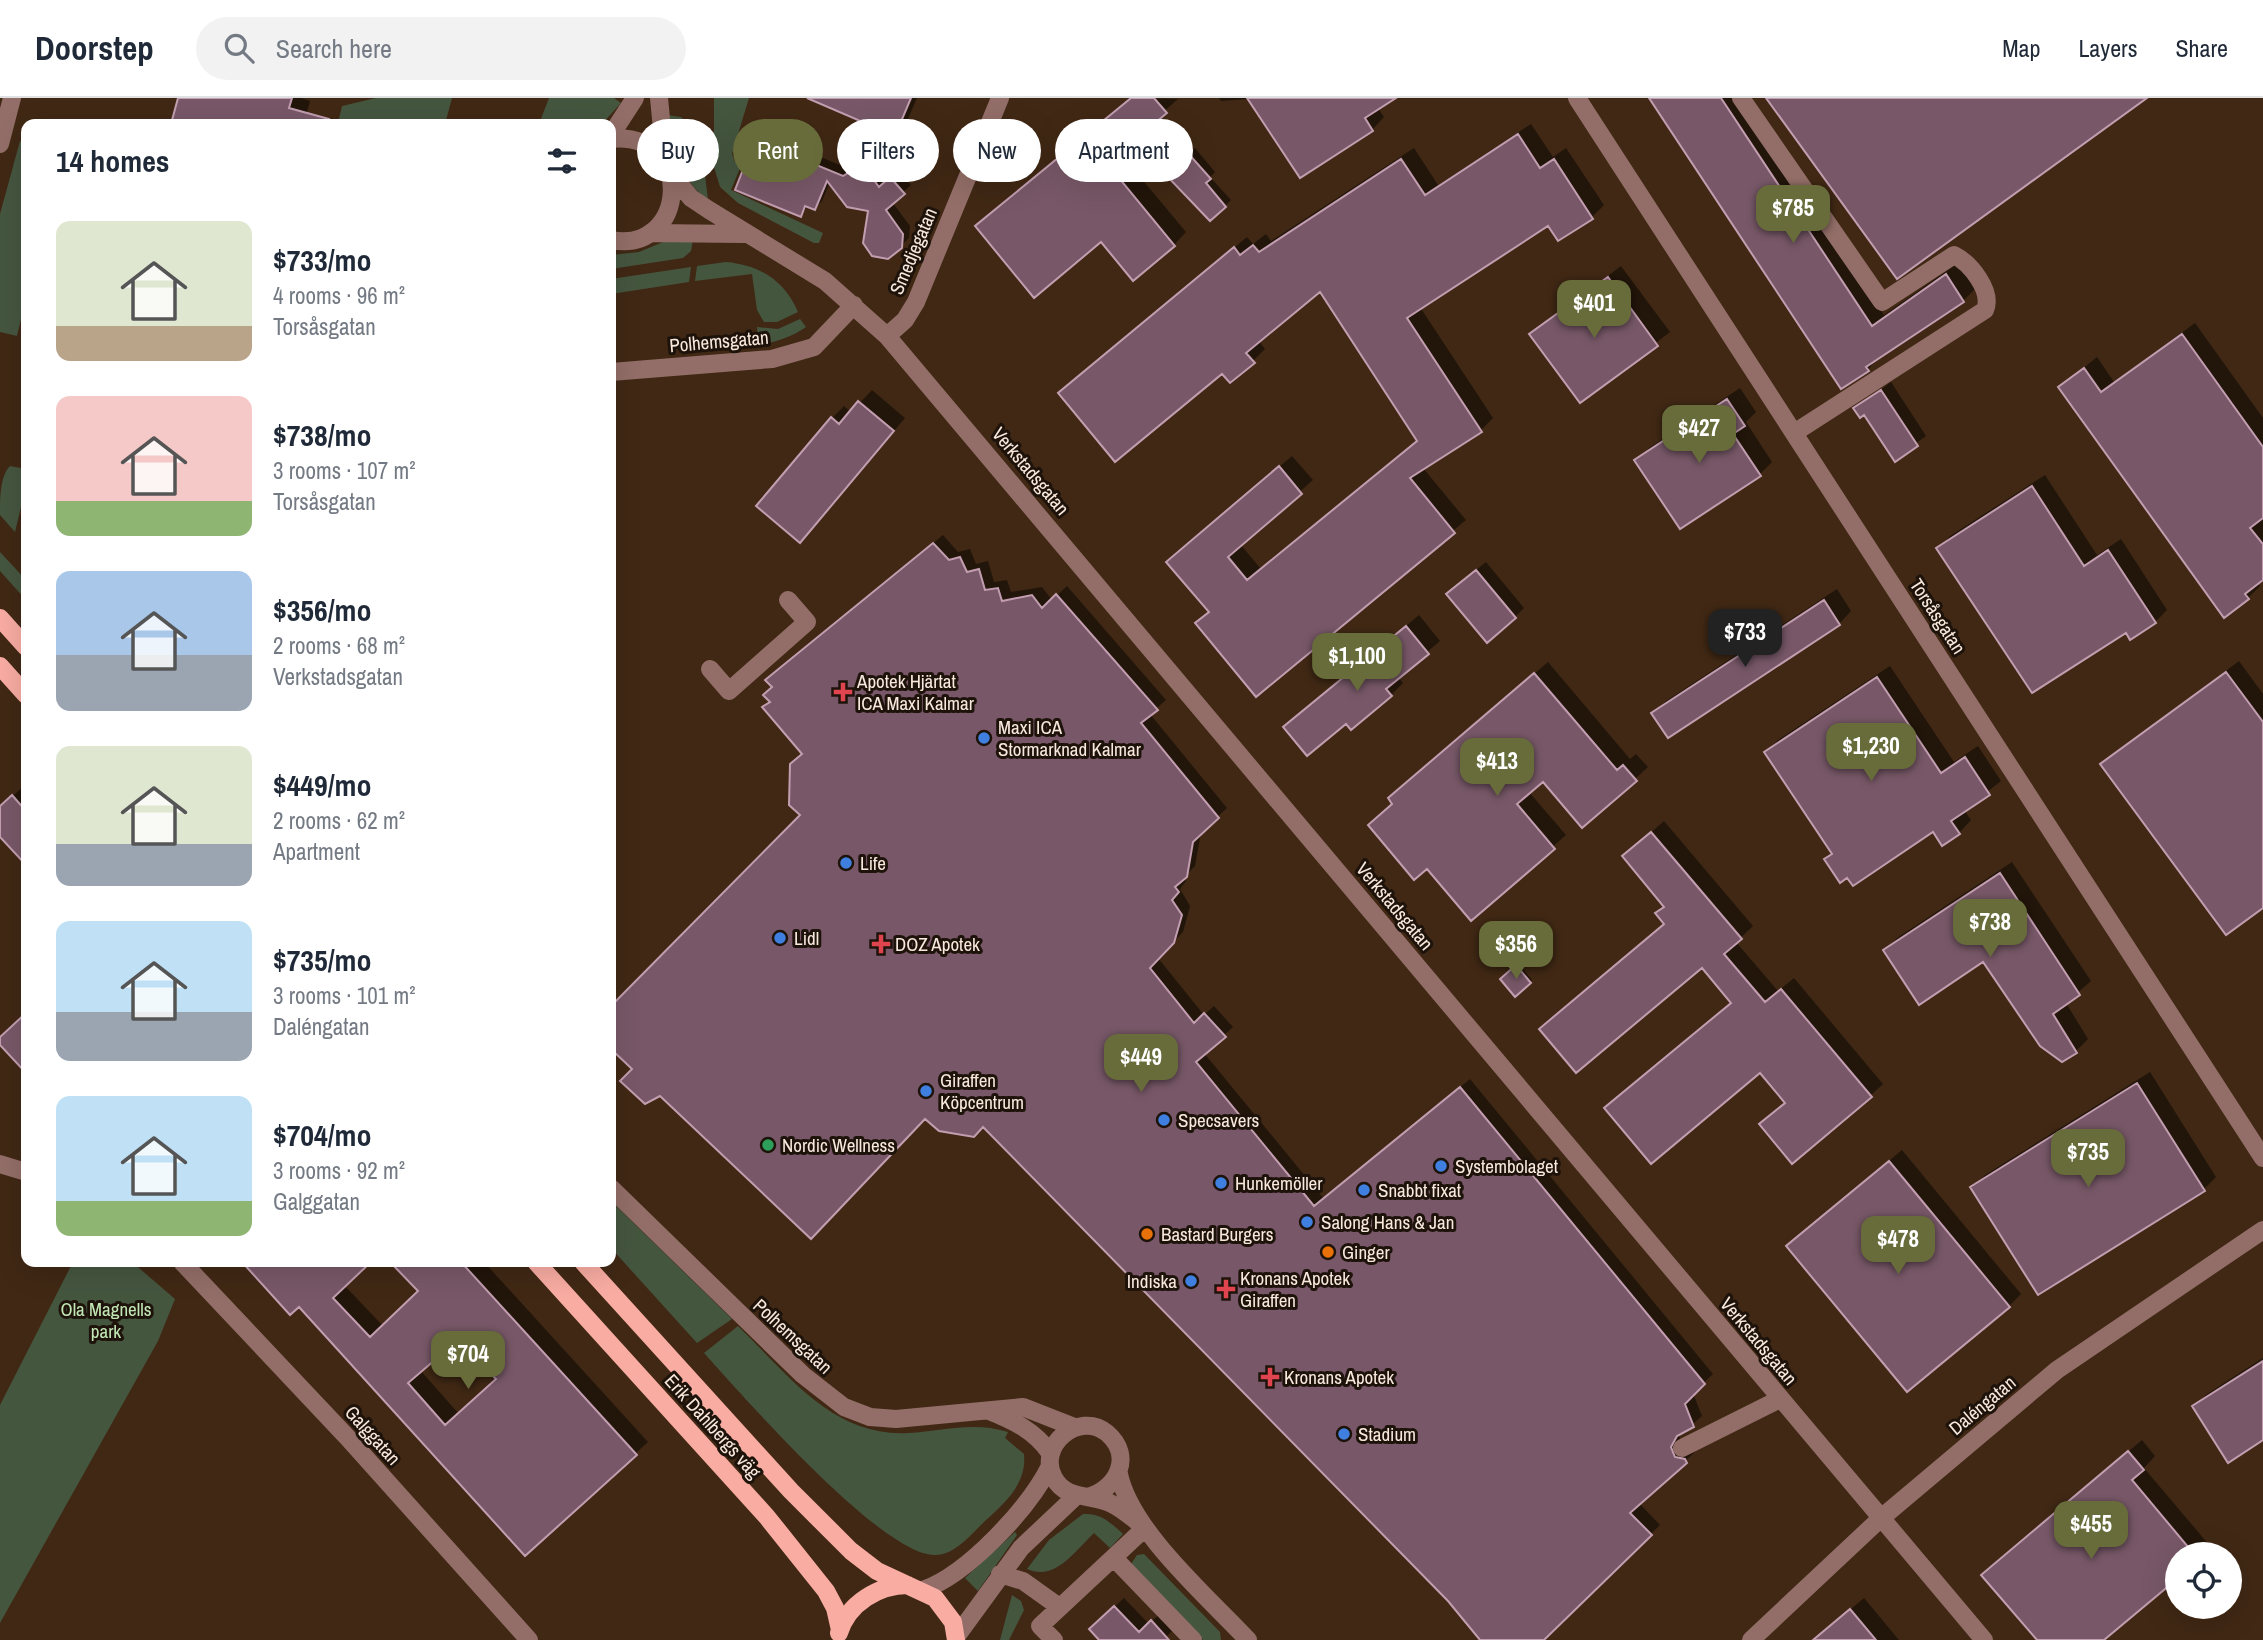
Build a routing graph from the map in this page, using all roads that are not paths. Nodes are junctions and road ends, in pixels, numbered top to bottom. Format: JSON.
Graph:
{"nodes":[{"id":1,"x":12,"y":98,"type":"edge"},
{"id":2,"x":635,"y":98,"type":"edge"},
{"id":3,"x":659,"y":98,"type":"edge"},
{"id":4,"x":1000,"y":98,"type":"edge"},
{"id":5,"x":1577,"y":98,"type":"edge"},
{"id":6,"x":1741,"y":98,"type":"edge"},
{"id":7,"x":662,"y":119,"type":"edge"},
{"id":8,"x":616,"y":129,"type":"edge"},
{"id":9,"x":616,"y":137,"type":"edge"},
{"id":10,"x":637,"y":140,"type":"edge"},
{"id":11,"x":0,"y":144,"type":"edge"},
{"id":12,"x":672,"y":182,"type":"edge"},
{"id":13,"x":679,"y":182,"type":"edge"},
{"id":14,"x":650,"y":233,"type":"junction"},
{"id":15,"x":743,"y":234,"type":"junction"},
{"id":16,"x":616,"y":242,"type":"edge"},
{"id":17,"x":855,"y":305,"type":"junction"},
{"id":18,"x":887,"y":336,"type":"junction"},
{"id":19,"x":616,"y":372,"type":"edge"},
{"id":20,"x":1794,"y":433,"type":"junction"},
{"id":21,"x":788,"y":600,"type":"dead end"},
{"id":22,"x":0,"y":618,"type":"edge"},
{"id":23,"x":21,"y":641,"type":"edge"},
{"id":24,"x":0,"y":666,"type":"edge"},
{"id":25,"x":710,"y":669,"type":"dead end"},
{"id":26,"x":21,"y":689,"type":"edge"},
{"id":27,"x":2263,"y":1158,"type":"edge"},
{"id":28,"x":0,"y":1164,"type":"edge"},
{"id":29,"x":21,"y":1170,"type":"edge"},
{"id":30,"x":616,"y":1193,"type":"edge"},
{"id":31,"x":2263,"y":1230,"type":"edge"},
{"id":32,"x":187,"y":1267,"type":"edge"},
{"id":33,"x":541,"y":1267,"type":"edge"},
{"id":34,"x":588,"y":1267,"type":"edge"},
{"id":35,"x":1780,"y":1399,"type":"junction"},
{"id":36,"x":989,"y":1411,"type":"junction"},
{"id":37,"x":1074,"y":1427,"type":"junction"},
{"id":38,"x":1682,"y":1448,"type":"dead end"},
{"id":39,"x":1050,"y":1460,"type":"junction"},
{"id":40,"x":1119,"y":1474,"type":"junction"},
{"id":41,"x":1082,"y":1497,"type":"junction"},
{"id":42,"x":1880,"y":1519,"type":"junction"},
{"id":43,"x":1145,"y":1528,"type":"junction"},
{"id":44,"x":1114,"y":1558,"type":"junction"},
{"id":45,"x":1000,"y":1574,"type":"junction"},
{"id":46,"x":916,"y":1587,"type":"junction"},
{"id":47,"x":1058,"y":1606,"type":"junction"},
{"id":48,"x":838,"y":1635,"type":"edge"},
{"id":49,"x":956,"y":1638,"type":"edge"},
{"id":50,"x":1246,"y":1639,"type":"edge"},
{"id":51,"x":529,"y":1640,"type":"edge"},
{"id":52,"x":1054,"y":1640,"type":"edge"},
{"id":53,"x":1193,"y":1640,"type":"edge"},
{"id":54,"x":1751,"y":1640,"type":"edge"},
{"id":55,"x":1984,"y":1640,"type":"edge"}],
"edges":[{"from":1,"to":11,"type":"street"},
{"from":2,"to":8,"type":"street"},
{"from":3,"to":7,"type":"street"},
{"from":4,"to":18,"type":"street","name":"Smedjegatan"},
{"from":5,"to":20,"type":"street","name":"Torsåsgatan"},
{"from":6,"to":20,"type":"street"},
{"from":9,"to":10,"type":"street","name":"Verkstadsgatan"},
{"from":12,"to":14,"type":"street"},
{"from":13,"to":15,"type":"street","name":"Verkstadsgatan"},
{"from":14,"to":15,"type":"street","name":"Verkstadsgatan"},
{"from":14,"to":16,"type":"street","name":"Verkstadsgatan"},
{"from":15,"to":17,"type":"street","name":"Verkstadsgatan"},
{"from":17,"to":18,"type":"street","name":"Verkstadsgatan"},
{"from":17,"to":19,"type":"street","name":"Polhemsgatan"},
{"from":18,"to":35,"type":"street","name":"Verkstadsgatan"},
{"from":20,"to":27,"type":"street","name":"Torsåsgatan"},
{"from":21,"to":25,"type":"street"},
{"from":22,"to":23,"type":"main road"},
{"from":24,"to":26,"type":"main road"},
{"from":28,"to":29,"type":"street"},
{"from":30,"to":36,"type":"street","name":"Polhemsgatan"},
{"from":31,"to":42,"type":"street","name":"Daléngatan"},
{"from":32,"to":51,"type":"street","name":"Galggatan"},
{"from":33,"to":48,"type":"main road","name":"Erik Dahlbergs väg"},
{"from":34,"to":46,"type":"main road","name":"Erik Dahlbergs väg"},
{"from":35,"to":38,"type":"street"},
{"from":35,"to":42,"type":"street","name":"Verkstadsgatan"},
{"from":36,"to":37,"type":"street","name":"Polhemsgatan"},
{"from":36,"to":39,"type":"street","name":"Polhemsgatan"},
{"from":37,"to":39,"type":"street"},
{"from":37,"to":40,"type":"street"},
{"from":39,"to":41,"type":"street"},
{"from":39,"to":46,"type":"street"},
{"from":40,"to":41,"type":"street"},
{"from":40,"to":43,"type":"street"},
{"from":41,"to":43,"type":"street"},
{"from":41,"to":45,"type":"street"},
{"from":42,"to":54,"type":"street","name":"Daléngatan"},
{"from":42,"to":55,"type":"street","name":"Verkstadsgatan"},
{"from":43,"to":44,"type":"street"},
{"from":43,"to":50,"type":"street"},
{"from":44,"to":47,"type":"street"},
{"from":44,"to":53,"type":"street"},
{"from":45,"to":47,"type":"street"},
{"from":45,"to":49,"type":"street"},
{"from":46,"to":48,"type":"main road","name":"Erik Dahlbergs väg"},
{"from":46,"to":49,"type":"main road","name":"Erik Dahlbergs väg"},
{"from":47,"to":52,"type":"street"}]}
